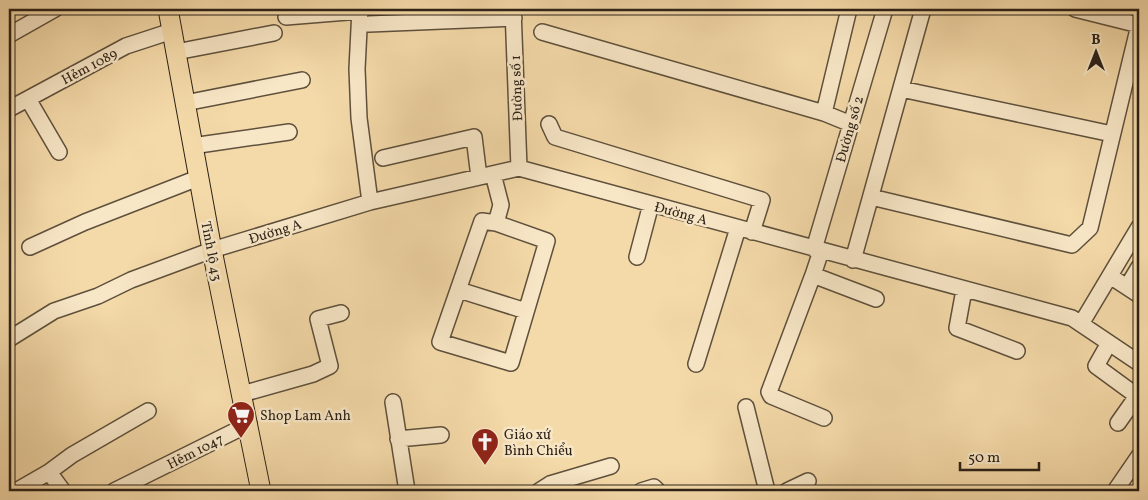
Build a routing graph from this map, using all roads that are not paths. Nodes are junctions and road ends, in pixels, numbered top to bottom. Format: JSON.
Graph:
{"nodes":[{"id":1,"x":55,"y":9,"type":"edge"},
{"id":2,"x":168,"y":9,"type":"edge"},
{"id":3,"x":849,"y":9,"type":"edge"},
{"id":4,"x":885,"y":9,"type":"edge"},
{"id":5,"x":923,"y":9,"type":"edge"},
{"id":6,"x":1075,"y":9,"type":"edge"},
{"id":7,"x":360,"y":10,"type":"edge"},
{"id":8,"x":320,"y":11,"type":"edge"},
{"id":9,"x":514,"y":13,"type":"edge"},
{"id":10,"x":286,"y":17,"type":"dead end"},
{"id":11,"x":369,"y":24,"type":"dead end"},
{"id":12,"x":172,"y":31,"type":"junction"},
{"id":13,"x":542,"y":32,"type":"dead end"},
{"id":14,"x":274,"y":33,"type":"dead end"},
{"id":15,"x":9,"y":35,"type":"edge"},
{"id":16,"x":176,"y":52,"type":"junction"},
{"id":17,"x":302,"y":80,"type":"dead end"},
{"id":18,"x":901,"y":88,"type":"junction"},
{"id":19,"x":28,"y":99,"type":"junction"},
{"id":20,"x":185,"y":103,"type":"junction"},
{"id":21,"x":9,"y":109,"type":"edge"},
{"id":22,"x":824,"y":113,"type":"junction"},
{"id":23,"x":549,"y":124,"type":"dead end"},
{"id":24,"x":851,"y":124,"type":"junction"},
{"id":25,"x":289,"y":132,"type":"dead end"},
{"id":26,"x":1112,"y":134,"type":"junction"},
{"id":27,"x":192,"y":146,"type":"junction"},
{"id":28,"x":59,"y":152,"type":"dead end"},
{"id":29,"x":383,"y":158,"type":"dead end"},
{"id":30,"x":519,"y":168,"type":"junction"},
{"id":31,"x":486,"y":175,"type":"junction"},
{"id":32,"x":198,"y":178,"type":"junction"},
{"id":33,"x":871,"y":197,"type":"junction"},
{"id":34,"x":370,"y":202,"type":"junction"},
{"id":35,"x":651,"y":204,"type":"junction"},
{"id":36,"x":496,"y":222,"type":"junction"},
{"id":37,"x":1139,"y":228,"type":"edge"},
{"id":38,"x":745,"y":230,"type":"junction"},
{"id":39,"x":30,"y":247,"type":"dead end"},
{"id":40,"x":212,"y":250,"type":"junction"},
{"id":41,"x":818,"y":250,"type":"junction"},
{"id":42,"x":637,"y":257,"type":"dead end"},
{"id":43,"x":853,"y":260,"type":"junction"},
{"id":44,"x":1139,"y":267,"type":"edge"},
{"id":45,"x":813,"y":275,"type":"junction"},
{"id":46,"x":1110,"y":276,"type":"junction"},
{"id":47,"x":459,"y":290,"type":"junction"},
{"id":48,"x":964,"y":290,"type":"junction"},
{"id":49,"x":1133,"y":291,"type":"edge"},
{"id":50,"x":876,"y":299,"type":"dead end"},
{"id":51,"x":526,"y":311,"type":"junction"},
{"id":52,"x":341,"y":312,"type":"dead end"},
{"id":53,"x":1081,"y":324,"type":"junction"},
{"id":54,"x":9,"y":339,"type":"edge"},
{"id":55,"x":1109,"y":343,"type":"junction"},
{"id":56,"x":1017,"y":351,"type":"dead end"},
{"id":57,"x":1139,"y":363,"type":"edge"},
{"id":58,"x":696,"y":364,"type":"dead end"},
{"id":59,"x":242,"y":394,"type":"junction"},
{"id":60,"x":393,"y":402,"type":"dead end"},
{"id":61,"x":746,"y":407,"type":"dead end"},
{"id":62,"x":148,"y":411,"type":"dead end"},
{"id":63,"x":824,"y":418,"type":"dead end"},
{"id":64,"x":1118,"y":423,"type":"dead end"},
{"id":65,"x":249,"y":424,"type":"junction"},
{"id":66,"x":441,"y":435,"type":"dead end"},
{"id":67,"x":398,"y":439,"type":"junction"},
{"id":68,"x":1139,"y":456,"type":"edge"},
{"id":69,"x":611,"y":466,"type":"dead end"},
{"id":70,"x":49,"y":472,"type":"junction"},
{"id":71,"x":808,"y":481,"type":"dead end"},
{"id":72,"x":16,"y":491,"type":"edge"},
{"id":73,"x":63,"y":491,"type":"edge"},
{"id":74,"x":114,"y":491,"type":"edge"},
{"id":75,"x":261,"y":491,"type":"edge"},
{"id":76,"x":407,"y":491,"type":"edge"},
{"id":77,"x":539,"y":491,"type":"edge"},
{"id":78,"x":641,"y":491,"type":"edge"},
{"id":79,"x":658,"y":491,"type":"edge"},
{"id":80,"x":767,"y":491,"type":"edge"},
{"id":81,"x":787,"y":491,"type":"edge"},
{"id":82,"x":1115,"y":491,"type":"edge"}],
"edges":[{"from":1,"to":15,"type":"street"},
{"from":2,"to":12,"type":"main road","name":"Tỉnh lộ 43"},
{"from":3,"to":22,"type":"street"},
{"from":4,"to":24,"type":"street","name":"Đường số 2"},
{"from":5,"to":18,"type":"street"},
{"from":6,"to":26,"type":"street"},
{"from":7,"to":8,"type":"street"},
{"from":7,"to":34,"type":"street"},
{"from":8,"to":10,"type":"street"},
{"from":9,"to":11,"type":"street"},
{"from":9,"to":30,"type":"street","name":"Đường số 1"},
{"from":12,"to":16,"type":"main road","name":"Tỉnh lộ 43"},
{"from":12,"to":19,"type":"street","name":"Hẻm 1089"},
{"from":13,"to":22,"type":"street"},
{"from":14,"to":16,"type":"street"},
{"from":16,"to":20,"type":"main road","name":"Tỉnh lộ 43"},
{"from":17,"to":20,"type":"street"},
{"from":18,"to":26,"type":"street"},
{"from":18,"to":33,"type":"street"},
{"from":19,"to":21,"type":"street","name":"Hẻm 1089"},
{"from":19,"to":28,"type":"street"},
{"from":20,"to":27,"type":"main road","name":"Tỉnh lộ 43"},
{"from":22,"to":24,"type":"street"},
{"from":23,"to":38,"type":"street"},
{"from":24,"to":41,"type":"street","name":"Đường số 2"},
{"from":25,"to":27,"type":"street"},
{"from":26,"to":33,"type":"street"},
{"from":27,"to":32,"type":"main road","name":"Tỉnh lộ 43"},
{"from":29,"to":31,"type":"street"},
{"from":30,"to":31,"type":"street","name":"Đường A"},
{"from":30,"to":35,"type":"street","name":"Đường A"},
{"from":31,"to":34,"type":"street","name":"Đường A"},
{"from":31,"to":36,"type":"street"},
{"from":32,"to":39,"type":"street"},
{"from":32,"to":40,"type":"main road","name":"Tỉnh lộ 43"},
{"from":33,"to":43,"type":"street"},
{"from":34,"to":40,"type":"street","name":"Đường A"},
{"from":35,"to":38,"type":"street","name":"Đường A"},
{"from":35,"to":42,"type":"street"},
{"from":36,"to":47,"type":"street"},
{"from":36,"to":51,"type":"street"},
{"from":37,"to":46,"type":"street"},
{"from":38,"to":41,"type":"street","name":"Đường A"},
{"from":38,"to":58,"type":"street"},
{"from":40,"to":54,"type":"street","name":"Đường A"},
{"from":40,"to":59,"type":"main road","name":"Tỉnh lộ 43"},
{"from":41,"to":43,"type":"street","name":"Đường A"},
{"from":41,"to":45,"type":"street","name":"Đường số 2"},
{"from":43,"to":48,"type":"street","name":"Đường A"},
{"from":44,"to":49,"type":"street"},
{"from":45,"to":50,"type":"street"},
{"from":45,"to":63,"type":"street","name":"Đường số 2"},
{"from":46,"to":49,"type":"street"},
{"from":46,"to":53,"type":"street"},
{"from":47,"to":51,"type":"street"},
{"from":47,"to":51,"type":"street"},
{"from":48,"to":53,"type":"street","name":"Đường A"},
{"from":48,"to":56,"type":"street"},
{"from":52,"to":59,"type":"street"},
{"from":53,"to":55,"type":"street","name":"Đường A"},
{"from":55,"to":57,"type":"street","name":"Đường A"},
{"from":55,"to":64,"type":"street"},
{"from":59,"to":65,"type":"main road","name":"Tỉnh lộ 43"},
{"from":60,"to":67,"type":"street"},
{"from":61,"to":80,"type":"street"},
{"from":62,"to":70,"type":"street"},
{"from":65,"to":74,"type":"street","name":"Hẻm 1047"},
{"from":65,"to":75,"type":"main road","name":"Tỉnh lộ 43"},
{"from":66,"to":67,"type":"street"},
{"from":67,"to":76,"type":"street"},
{"from":68,"to":82,"type":"street"},
{"from":69,"to":77,"type":"street"},
{"from":70,"to":72,"type":"street"},
{"from":70,"to":73,"type":"street"},
{"from":71,"to":81,"type":"street"},
{"from":78,"to":79,"type":"street"}]}
